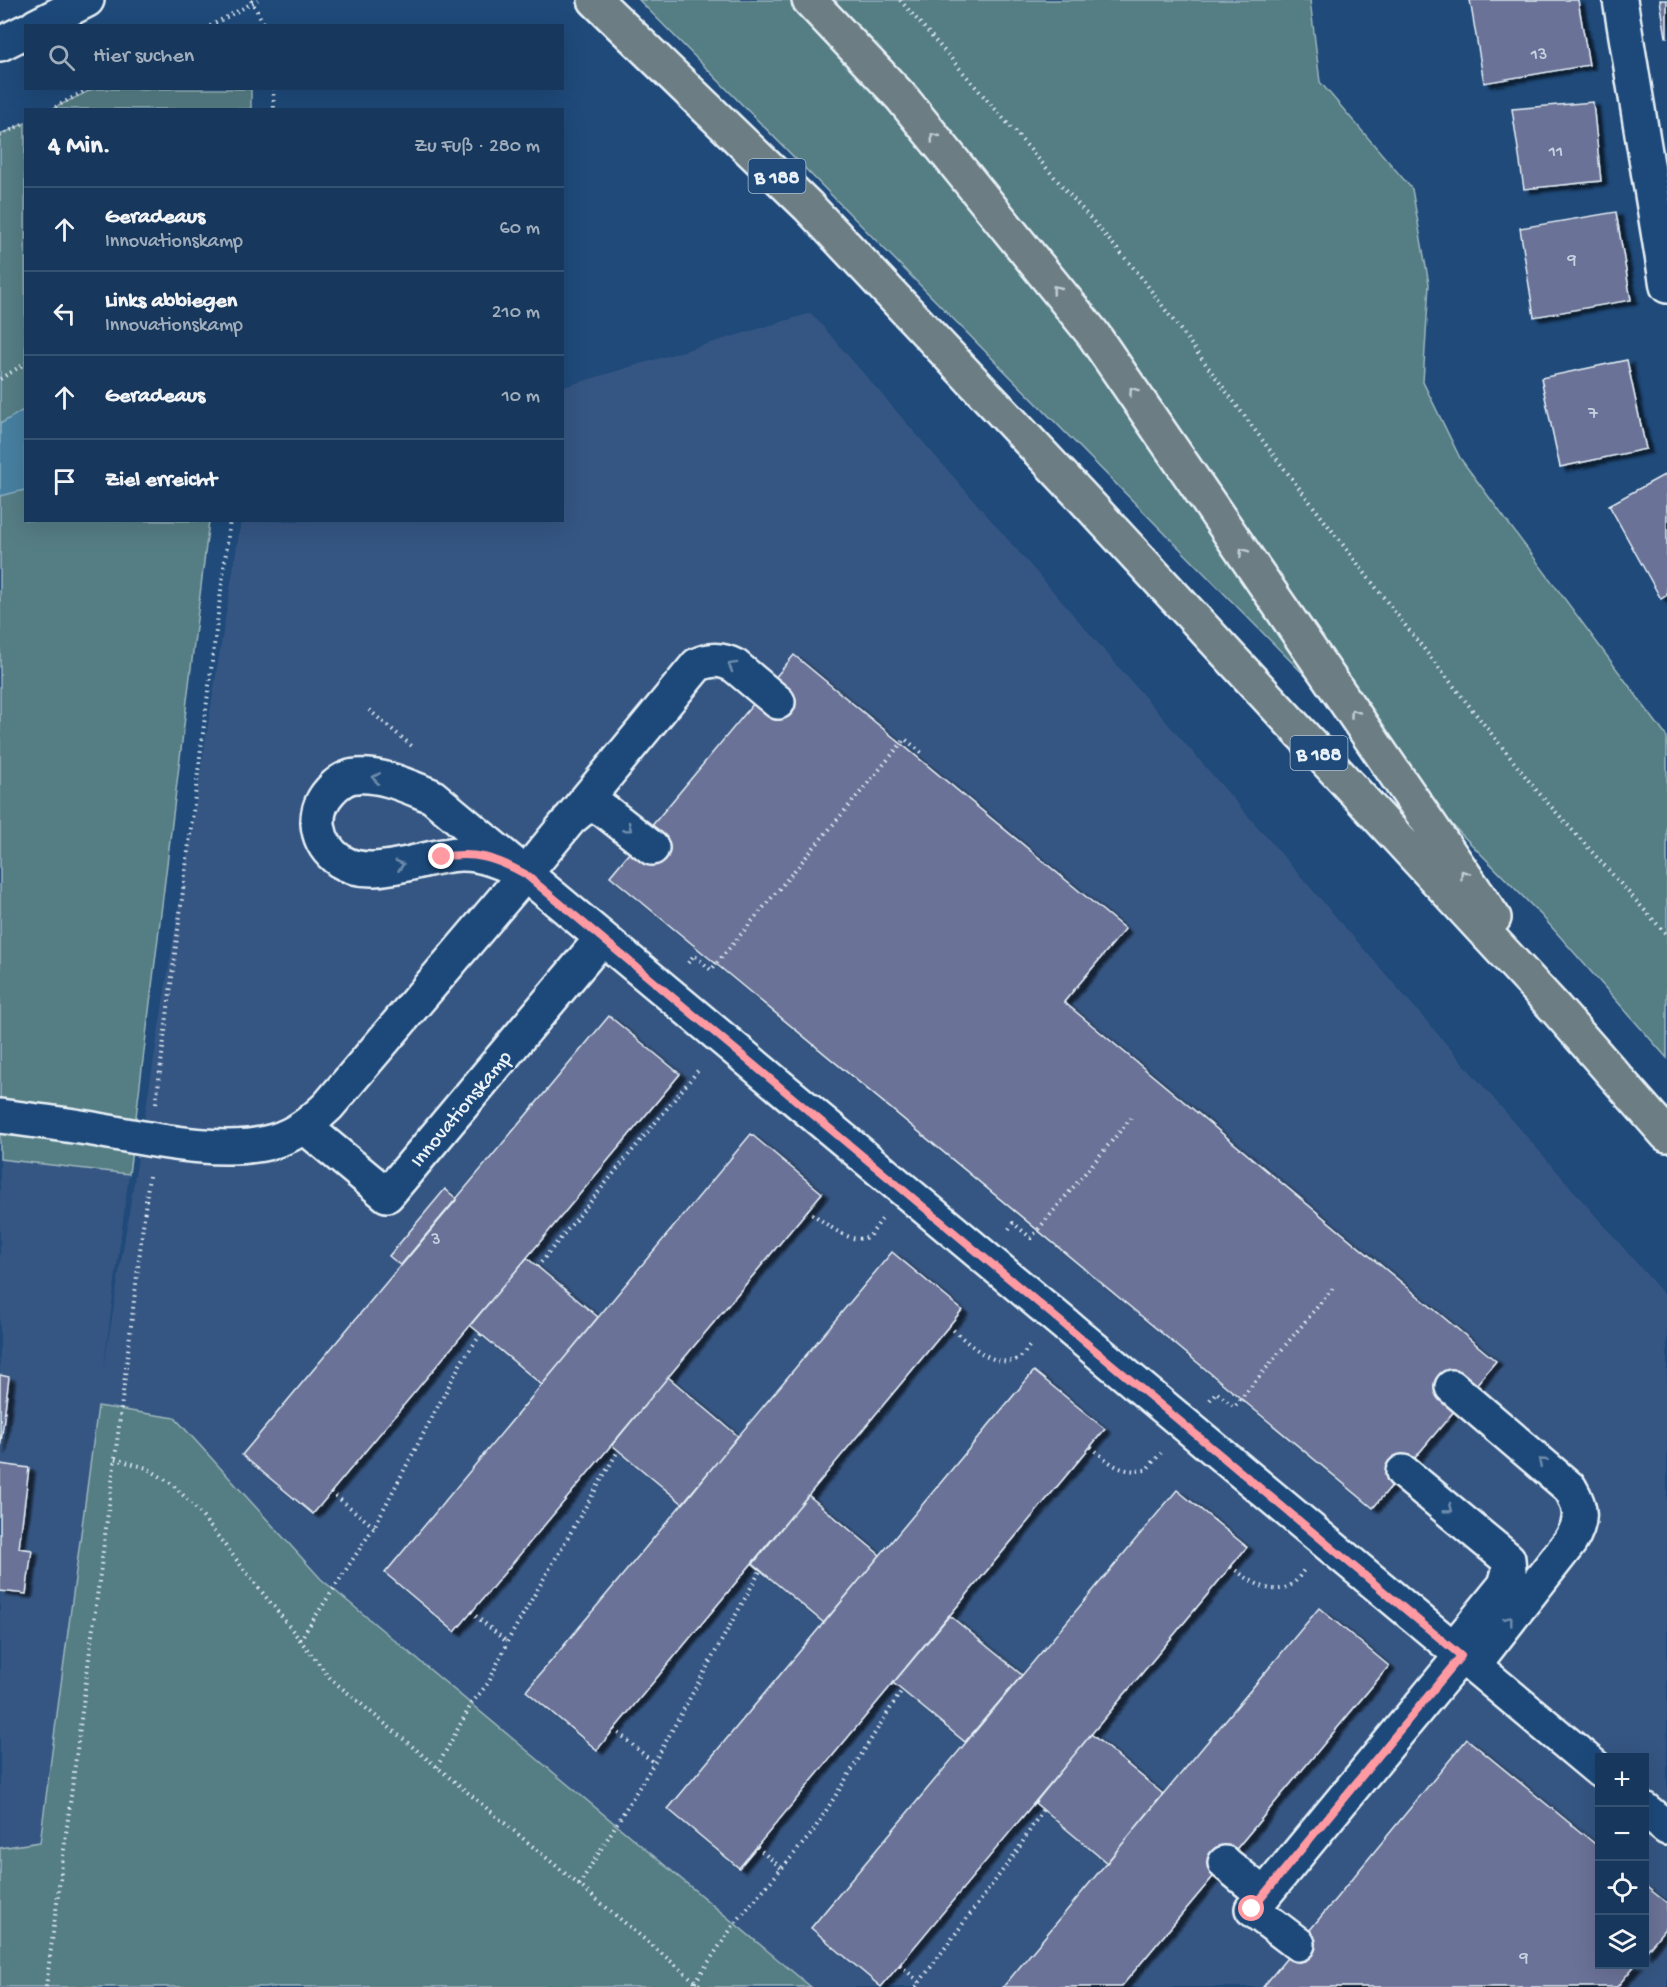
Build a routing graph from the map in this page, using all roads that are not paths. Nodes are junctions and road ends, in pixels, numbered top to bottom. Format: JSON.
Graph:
{"nodes":[{"id":1,"x":87,"y":0,"type":"edge"},
{"id":2,"x":595,"y":0,"type":"edge"},
{"id":3,"x":809,"y":0,"type":"edge"},
{"id":4,"x":1620,"y":0,"type":"edge"},
{"id":5,"x":40,"y":24,"type":"edge"},
{"id":6,"x":24,"y":32,"type":"edge"},
{"id":7,"x":0,"y":44,"type":"edge"},
{"id":8,"x":1667,"y":286,"type":"edge"},
{"id":9,"x":778,"y":702,"type":"dead end"},
{"id":10,"x":568,"y":822,"type":"junction"},
{"id":11,"x":652,"y":848,"type":"dead end"},
{"id":12,"x":525,"y":874,"type":"junction"},
{"id":13,"x":602,"y":938,"type":"junction"},
{"id":14,"x":1556,"y":1009,"type":"junction"},
{"id":15,"x":0,"y":1116,"type":"edge"},
{"id":16,"x":305,"y":1127,"type":"junction"},
{"id":17,"x":1667,"y":1135,"type":"edge"},
{"id":18,"x":1452,"y":1387,"type":"dead end"},
{"id":19,"x":1403,"y":1472,"type":"dead end"},
{"id":20,"x":1462,"y":1657,"type":"junction"},
{"id":21,"x":1595,"y":1768,"type":"edge"},
{"id":22,"x":1649,"y":1813,"type":"edge"},
{"id":23,"x":1667,"y":1828,"type":"edge"},
{"id":24,"x":1225,"y":1863,"type":"dead end"},
{"id":25,"x":1264,"y":1895,"type":"junction"},
{"id":26,"x":1298,"y":1944,"type":"dead end"}],
"edges":[{"from":1,"to":5,"type":"street"},
{"from":2,"to":14,"type":"main road","number":"B 188"},
{"from":14,"to":3,"type":"main road","one_way":true},
{"from":4,"to":8,"type":"street"},
{"from":6,"to":7,"type":"street"},
{"from":9,"to":10,"type":"street","one_way":true},
{"from":10,"to":11,"type":"street","one_way":true},
{"from":10,"to":12,"type":"street"},
{"from":12,"to":12,"type":"street","one_way":true},
{"from":12,"to":13,"type":"street"},
{"from":12,"to":16,"type":"street"},
{"from":13,"to":16,"type":"street","name":"Innovationskamp"},
{"from":13,"to":20,"type":"street"},
{"from":14,"to":17,"type":"main road","number":"B 188"},
{"from":15,"to":16,"type":"street"},
{"from":20,"to":18,"type":"street","one_way":true},
{"from":19,"to":20,"type":"street","one_way":true},
{"from":20,"to":21,"type":"street"},
{"from":20,"to":25,"type":"street"},
{"from":22,"to":23,"type":"street"},
{"from":24,"to":25,"type":"street"},
{"from":25,"to":26,"type":"street"}]}
